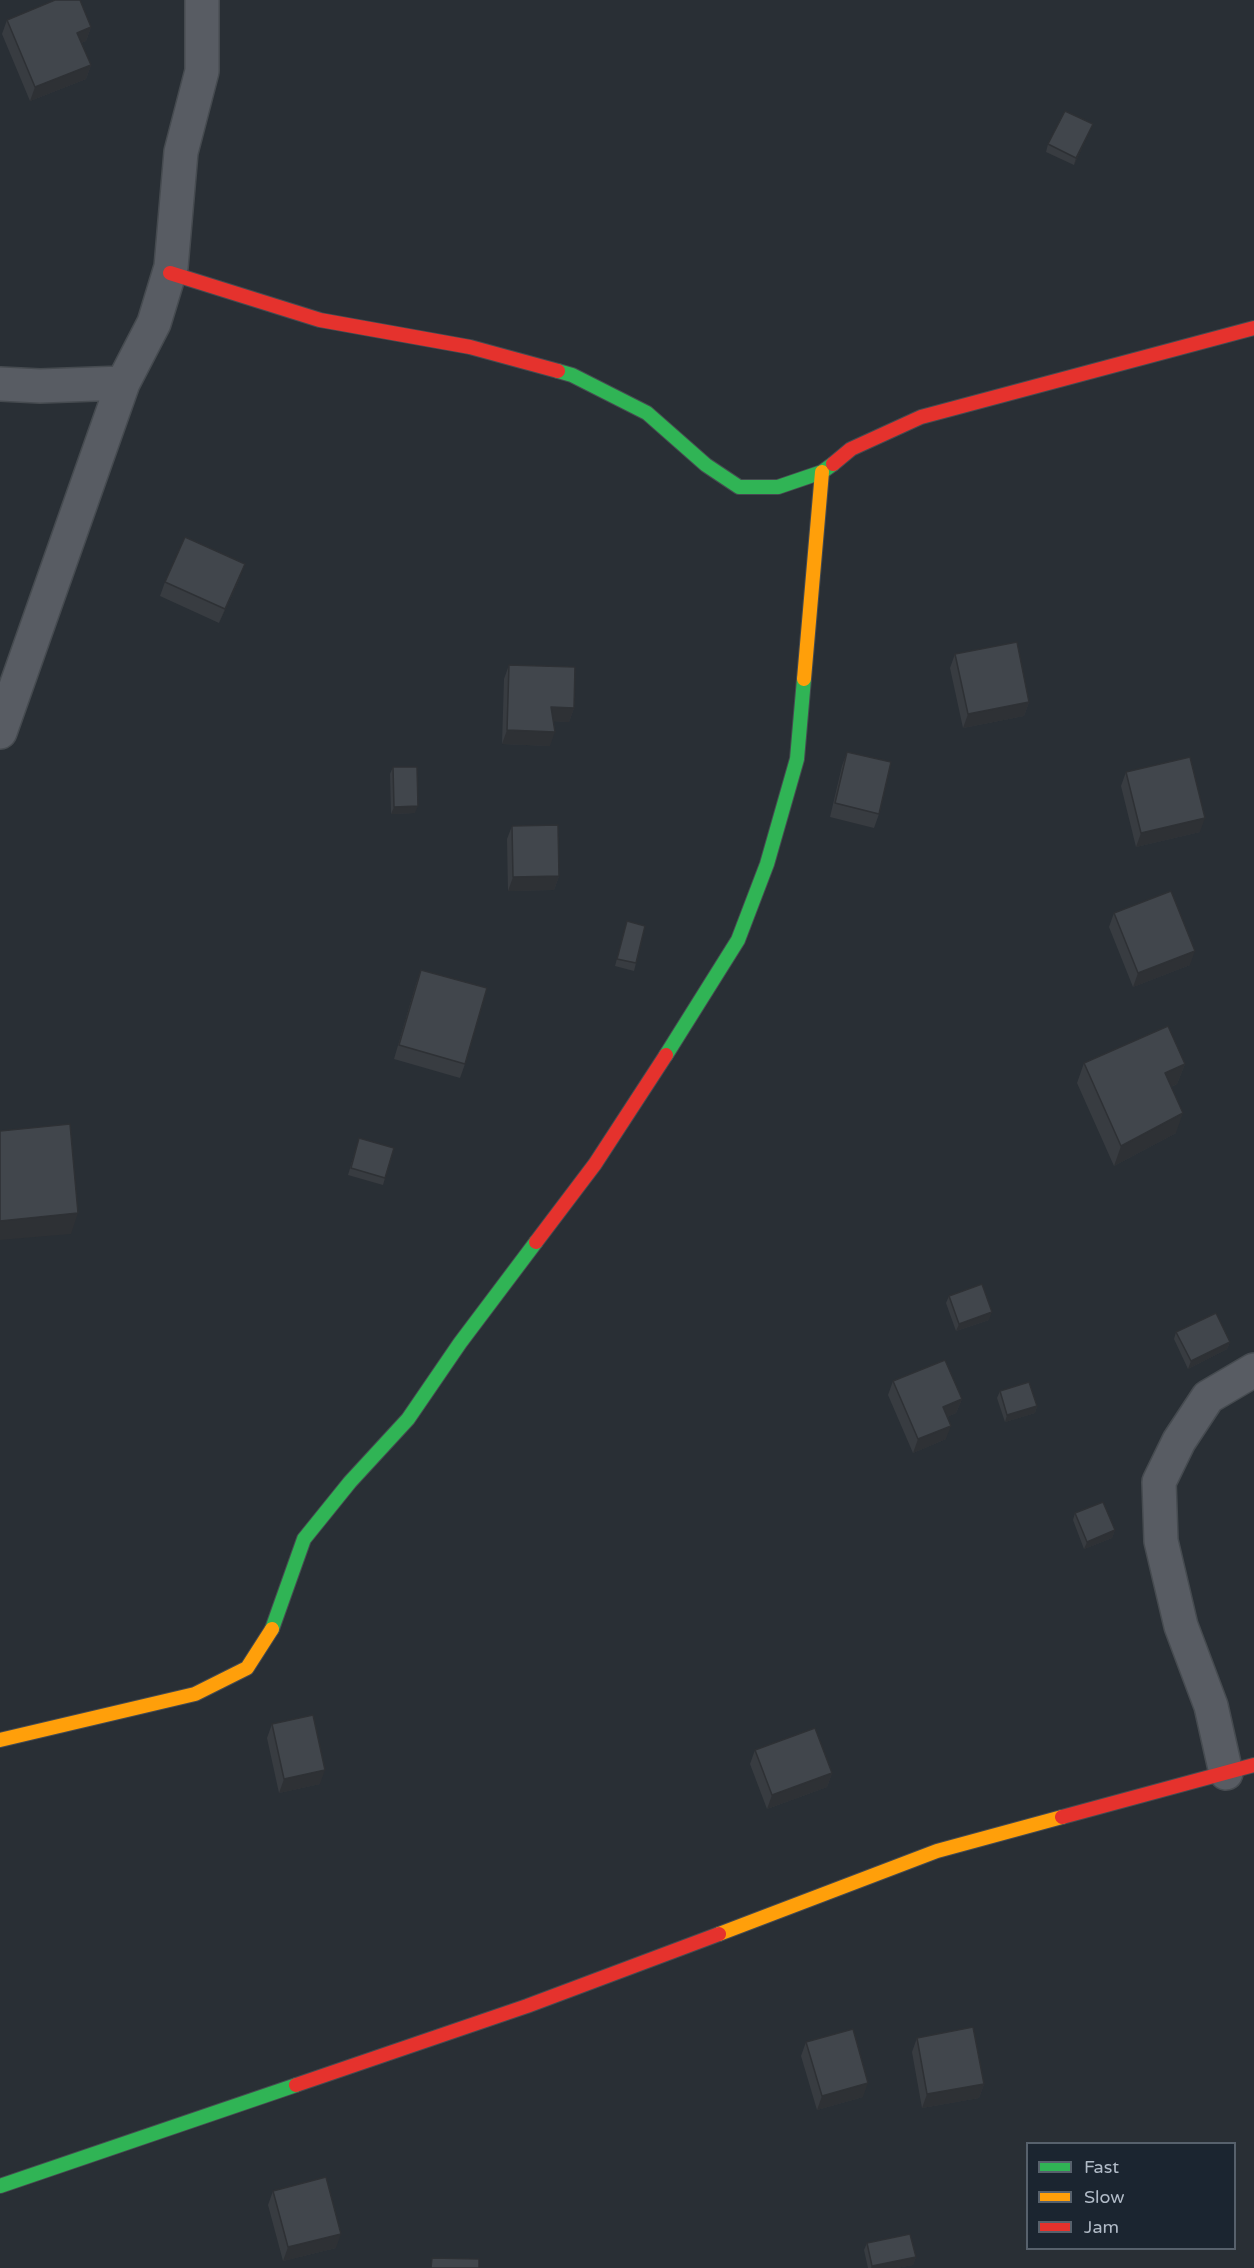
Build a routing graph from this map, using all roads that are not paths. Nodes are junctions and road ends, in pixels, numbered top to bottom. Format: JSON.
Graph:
{"nodes":[{"id":1,"x":202,"y":0,"type":"edge"},
{"id":2,"x":170,"y":273,"type":"junction"},
{"id":3,"x":1254,"y":328,"type":"edge"},
{"id":4,"x":123,"y":383,"type":"junction"},
{"id":5,"x":0,"y":384,"type":"edge"},
{"id":6,"x":822,"y":471,"type":"junction"},
{"id":7,"x":0,"y":732,"type":"edge"},
{"id":8,"x":1254,"y":1370,"type":"edge"},
{"id":9,"x":0,"y":1740,"type":"edge"},
{"id":10,"x":1240,"y":1769,"type":"edge"},
{"id":11,"x":0,"y":2186,"type":"edge"}],
"edges":[{"from":1,"to":2,"type":"street"},
{"from":2,"to":4,"type":"street"},
{"from":2,"to":6,"type":"street"},
{"from":3,"to":6,"type":"street"},
{"from":4,"to":5,"type":"street"},
{"from":4,"to":7,"type":"street"},
{"from":6,"to":9,"type":"street"},
{"from":8,"to":10,"type":"street"},
{"from":10,"to":11,"type":"street"}]}
